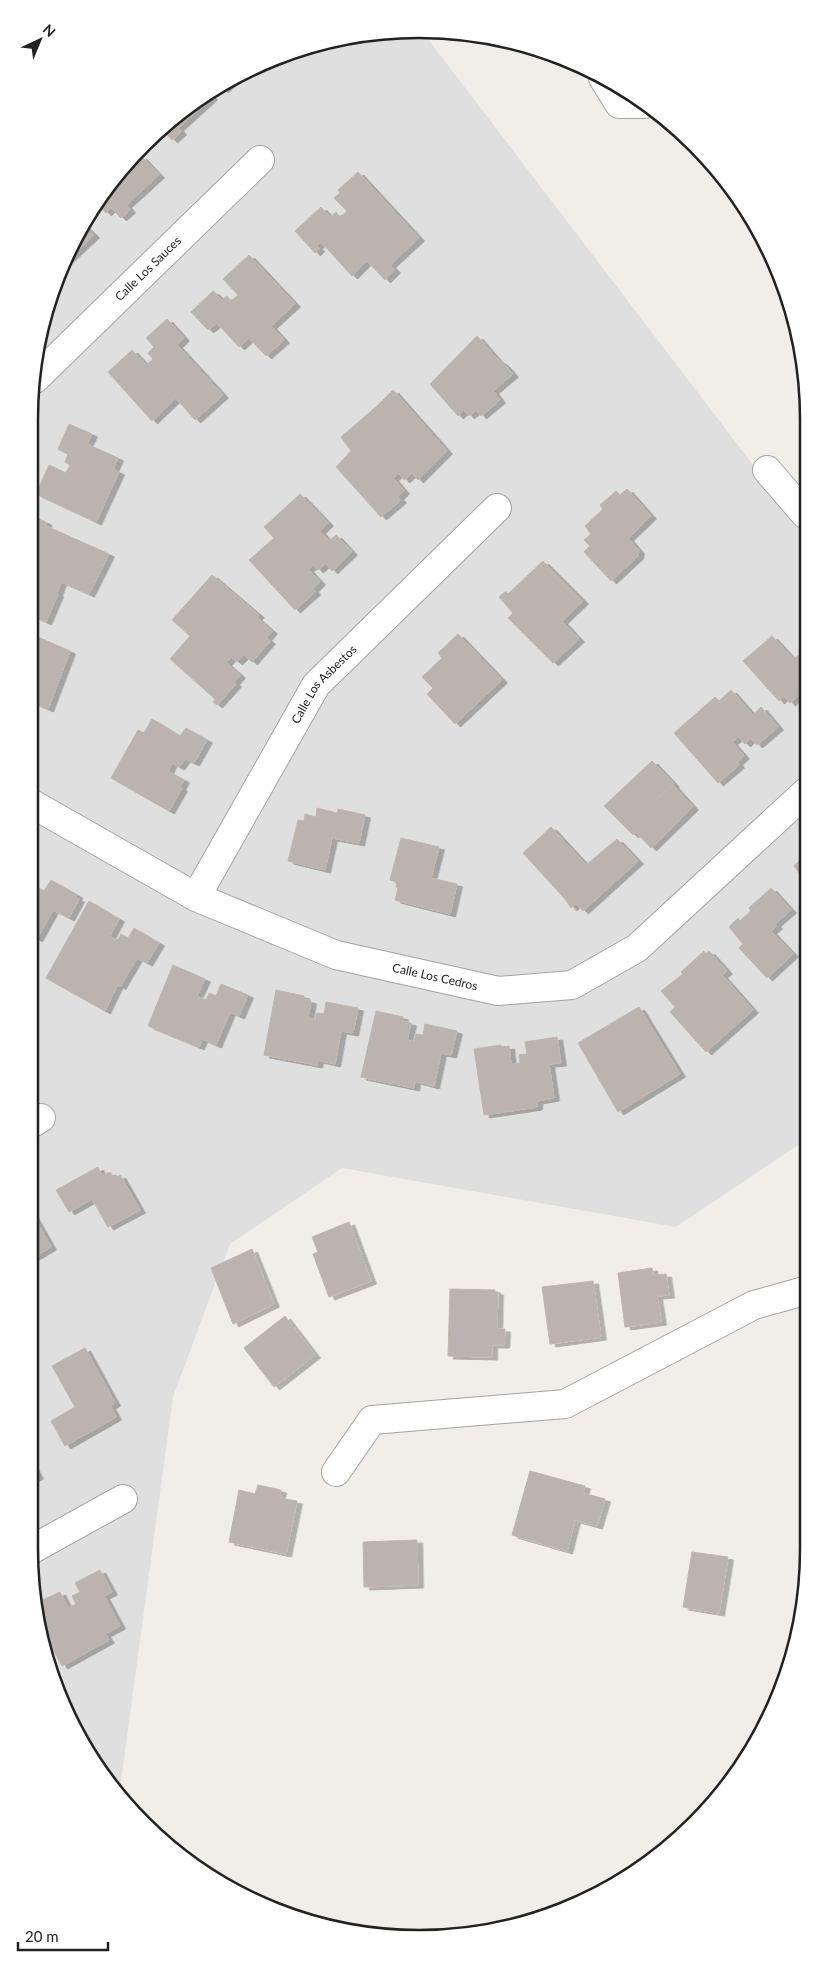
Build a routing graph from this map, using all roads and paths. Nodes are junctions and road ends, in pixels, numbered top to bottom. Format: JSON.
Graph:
{"nodes":[{"id":1,"x":608,"y":89,"type":"edge"},
{"id":2,"x":633,"y":104,"type":"edge"},
{"id":3,"x":260,"y":160,"type":"dead end"},
{"id":4,"x":41,"y":373,"type":"edge"},
{"id":5,"x":767,"y":470,"type":"dead end"},
{"id":6,"x":498,"y":508,"type":"dead end"},
{"id":7,"x":800,"y":508,"type":"edge"},
{"id":8,"x":800,"y":798,"type":"edge"},
{"id":9,"x":38,"y":807,"type":"edge"},
{"id":10,"x":196,"y":897,"type":"junction"},
{"id":11,"x":800,"y":1292,"type":"edge"},
{"id":12,"x":336,"y":1472,"type":"dead end"},
{"id":13,"x":123,"y":1499,"type":"dead end"},
{"id":14,"x":38,"y":1546,"type":"edge"}],
"edges":[{"from":1,"to":2,"type":"street"},
{"from":3,"to":4,"type":"street","name":"Calle Los Sauces"},
{"from":5,"to":7,"type":"street"},
{"from":6,"to":10,"type":"street","name":"Calle Los Asbestos"},
{"from":8,"to":10,"type":"street","name":"Calle Los Cedros"},
{"from":9,"to":10,"type":"street","name":"Calle Los Cedros"},
{"from":11,"to":12,"type":"street"},
{"from":13,"to":14,"type":"street"}]}
